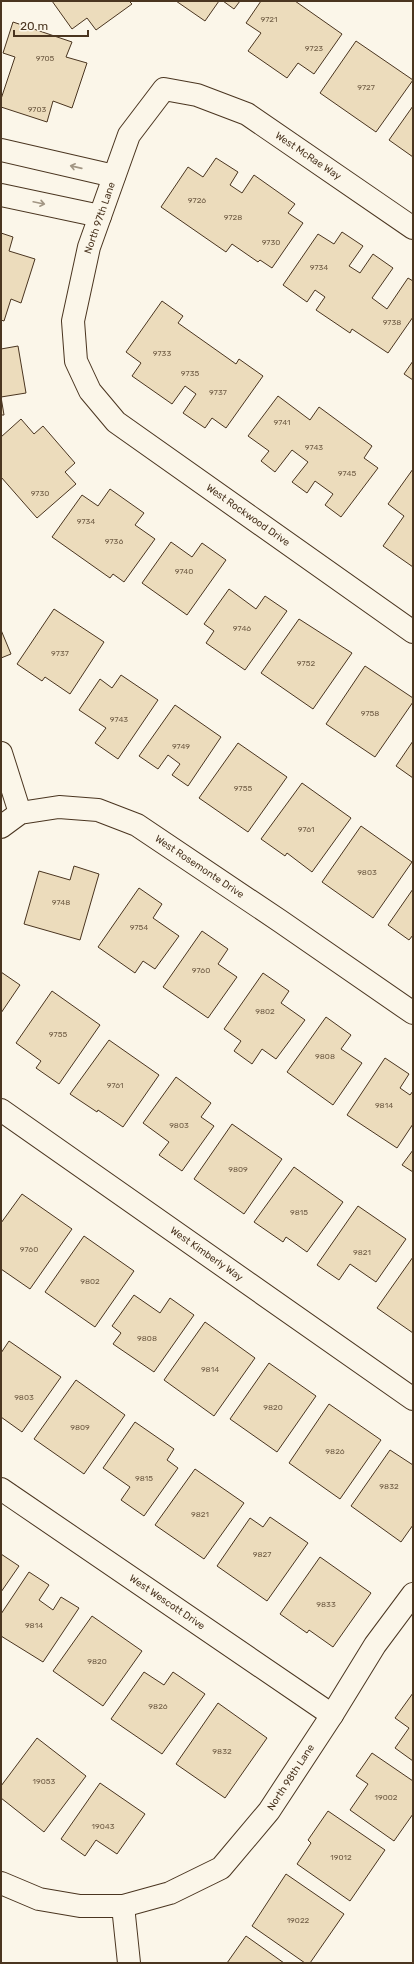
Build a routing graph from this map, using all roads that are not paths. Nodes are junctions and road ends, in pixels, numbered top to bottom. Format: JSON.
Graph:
{"nodes":[{"id":1,"x":197,"y":95,"type":"joint"},
{"id":2,"x":1,"y":150,"type":"edge"},
{"id":3,"x":114,"y":176,"type":"junction"},
{"id":4,"x":1,"y":195,"type":"edge"},
{"id":5,"x":100,"y":216,"type":"junction"},
{"id":6,"x":413,"y":228,"type":"edge"},
{"id":7,"x":90,"y":391,"type":"joint"},
{"id":8,"x":413,"y":632,"type":"edge"},
{"id":9,"x":1,"y":753,"type":"edge"},
{"id":10,"x":20,"y":813,"type":"junction"},
{"id":11,"x":1,"y":827,"type":"edge"},
{"id":12,"x":413,"y":1013,"type":"edge"},
{"id":13,"x":1,"y":1110,"type":"edge"},
{"id":14,"x":413,"y":1398,"type":"edge"},
{"id":15,"x":1,"y":1489,"type":"edge"},
{"id":16,"x":413,"y":1594,"type":"edge"},
{"id":17,"x":332,"y":1715,"type":"junction"},
{"id":18,"x":1,"y":1883,"type":"edge"},
{"id":19,"x":122,"y":1906,"type":"junction"},
{"id":20,"x":129,"y":1963,"type":"edge"}],
"edges":[{"from":1,"to":3,"type":"street","name":"North 97th Lane"},
{"from":1,"to":6,"type":"street","name":"West McRae Way"},
{"from":3,"to":2,"type":"street","one_way":true},
{"from":3,"to":5,"type":"street","name":"North 97th Lane"},
{"from":4,"to":5,"type":"street","one_way":true},
{"from":5,"to":7,"type":"street","name":"North 97th Lane"},
{"from":7,"to":8,"type":"street","name":"West Rockwood Drive"},
{"from":9,"to":10,"type":"street"},
{"from":10,"to":11,"type":"street"},
{"from":10,"to":12,"type":"street","name":"West Rosemonte Drive"},
{"from":13,"to":14,"type":"street","name":"West Kimberly Way"},
{"from":15,"to":17,"type":"street","name":"West Wescott Drive"},
{"from":16,"to":17,"type":"street","name":"North 98th Lane"},
{"from":17,"to":19,"type":"street","name":"North 98th Lane"},
{"from":18,"to":19,"type":"street","name":"North 98th Lane"},
{"from":19,"to":20,"type":"street"}]}
